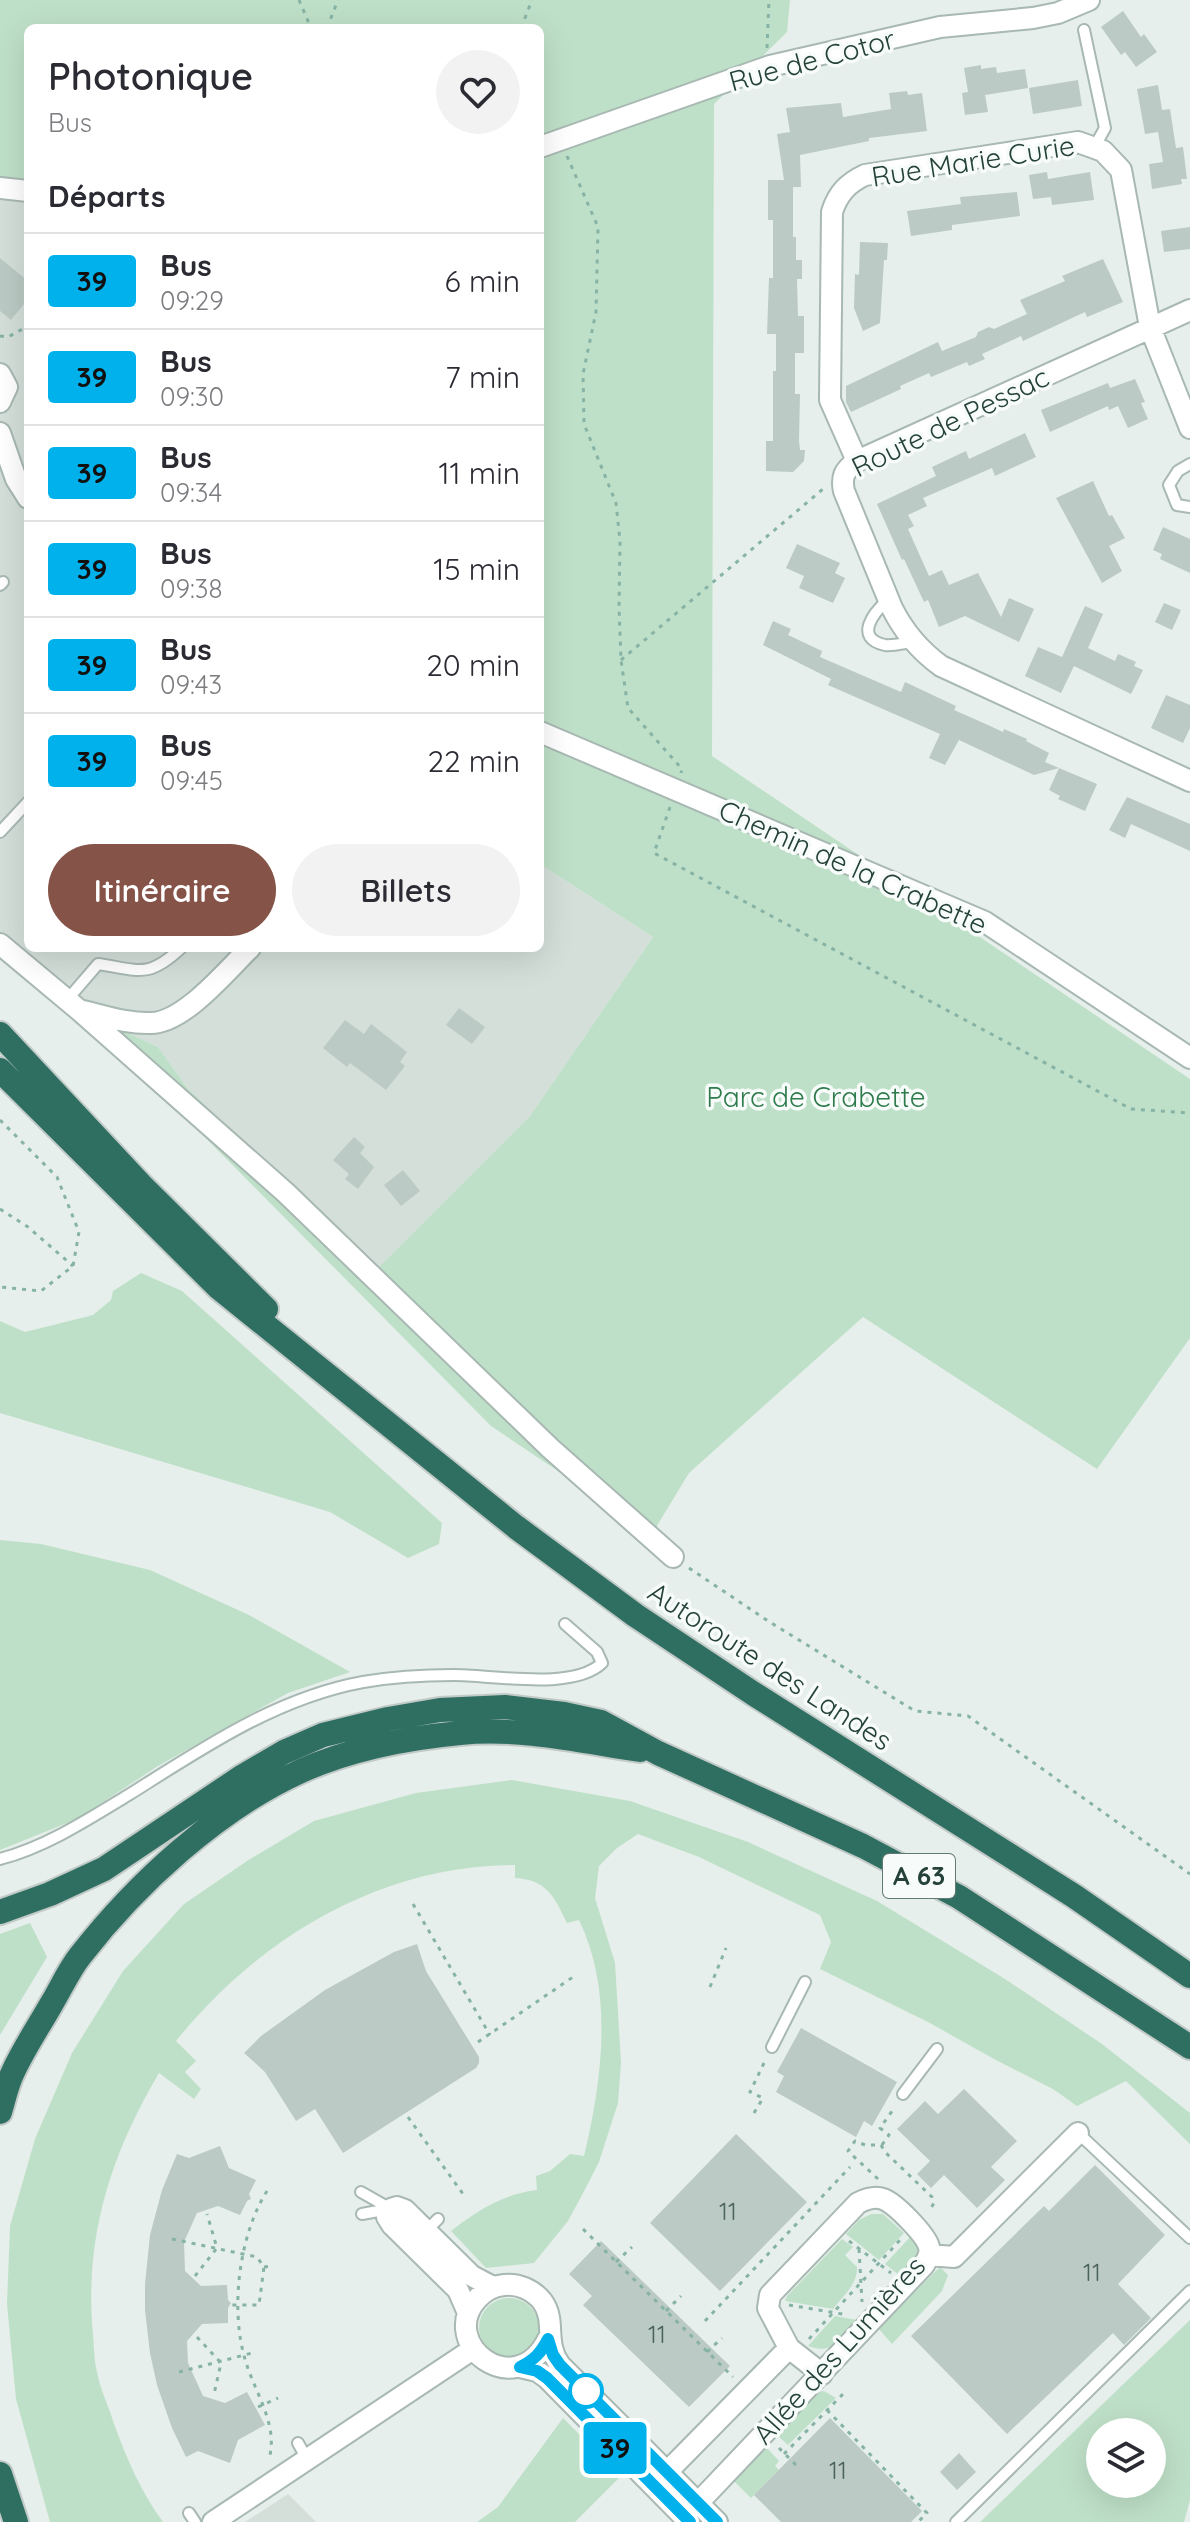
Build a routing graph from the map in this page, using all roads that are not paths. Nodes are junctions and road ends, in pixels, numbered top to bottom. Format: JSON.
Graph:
{"nodes":[{"id":1,"x":1089,"y":0,"type":"edge"},
{"id":2,"x":1084,"y":30,"type":"dead end"},
{"id":3,"x":544,"y":146,"type":"edge"},
{"id":4,"x":1095,"y":146,"type":"junction"},
{"id":5,"x":0,"y":188,"type":"edge"},
{"id":6,"x":24,"y":191,"type":"edge"},
{"id":7,"x":1190,"y":310,"type":"edge"},
{"id":8,"x":1150,"y":327,"type":"junction"},
{"id":9,"x":0,"y":374,"type":"edge"},
{"id":10,"x":0,"y":402,"type":"edge"},
{"id":11,"x":1190,"y":428,"type":"edge"},
{"id":12,"x":0,"y":433,"type":"edge"},
{"id":13,"x":1190,"y":464,"type":"edge"},
{"id":14,"x":851,"y":466,"type":"junction"},
{"id":15,"x":24,"y":492,"type":"edge"},
{"id":16,"x":1190,"y":507,"type":"edge"},
{"id":17,"x":889,"y":600,"type":"junction"},
{"id":18,"x":913,"y":642,"type":"junction"},
{"id":19,"x":544,"y":734,"type":"edge"},
{"id":20,"x":1190,"y":781,"type":"edge"},
{"id":21,"x":24,"y":806,"type":"edge"},
{"id":22,"x":0,"y":832,"type":"edge"},
{"id":23,"x":0,"y":944,"type":"edge"},
{"id":24,"x":177,"y":952,"type":"edge"},
{"id":25,"x":246,"y":952,"type":"edge"},
{"id":26,"x":73,"y":1005,"type":"junction"},
{"id":27,"x":0,"y":1034,"type":"edge"},
{"id":28,"x":1190,"y":1058,"type":"edge"},
{"id":29,"x":0,"y":1070,"type":"edge"},
{"id":30,"x":334,"y":1380,"type":"junction"},
{"id":31,"x":673,"y":1557,"type":"road end"},
{"id":32,"x":565,"y":1624,"type":"dead end"},
{"id":33,"x":658,"y":1753,"type":"junction"},
{"id":34,"x":0,"y":1859,"type":"edge"},
{"id":35,"x":0,"y":1912,"type":"edge"},
{"id":36,"x":1190,"y":1976,"type":"edge"},
{"id":37,"x":805,"y":1982,"type":"dead end"},
{"id":38,"x":772,"y":2047,"type":"road end"},
{"id":39,"x":1190,"y":2047,"type":"edge"},
{"id":40,"x":937,"y":2049,"type":"dead end"},
{"id":41,"x":903,"y":2094,"type":"road end"},
{"id":42,"x":0,"y":2112,"type":"edge"},
{"id":43,"x":1078,"y":2133,"type":"joint"},
{"id":44,"x":361,"y":2192,"type":"dead end"},
{"id":45,"x":391,"y":2209,"type":"junction"},
{"id":46,"x":362,"y":2214,"type":"dead end"},
{"id":47,"x":1190,"y":2238,"type":"edge"},
{"id":48,"x":929,"y":2255,"type":"junction"},
{"id":49,"x":493,"y":2287,"type":"junction"},
{"id":50,"x":1190,"y":2291,"type":"edge"},
{"id":51,"x":468,"y":2313,"type":"junction"},
{"id":52,"x":548,"y":2339,"type":"junction"},
{"id":53,"x":473,"y":2349,"type":"junction"},
{"id":54,"x":792,"y":2351,"type":"junction"},
{"id":55,"x":520,"y":2367,"type":"junction"},
{"id":56,"x":822,"y":2374,"type":"junction"},
{"id":57,"x":667,"y":2472,"type":"junction"},
{"id":58,"x":0,"y":2474,"type":"edge"},
{"id":59,"x":694,"y":2513,"type":"edge"},
{"id":60,"x":16,"y":2522,"type":"edge"},
{"id":61,"x":213,"y":2522,"type":"edge"},
{"id":62,"x":717,"y":2522,"type":"edge"},
{"id":63,"x":956,"y":2522,"type":"edge"}],
"edges":[{"from":1,"to":3,"type":"street","name":"Rue de Cotor"},
{"from":2,"to":4,"type":"lane"},
{"from":4,"to":8,"type":"street","name":"Rue Marie Curie"},
{"from":4,"to":14,"type":"street","name":"Rue Marie Curie"},
{"from":5,"to":6,"type":"street"},
{"from":7,"to":8,"type":"street","name":"Route de Pessac"},
{"from":8,"to":11,"type":"street","name":"Rue Marie Curie"},
{"from":8,"to":14,"type":"street","name":"Route de Pessac"},
{"from":9,"to":10,"type":"street"},
{"from":12,"to":15,"type":"street"},
{"from":13,"to":16,"type":"lane"},
{"from":14,"to":17,"type":"street","name":"Rue Marie Curie"},
{"from":17,"to":18,"type":"street","name":"Rue Marie Curie"},
{"from":17,"to":18,"type":"lane"},
{"from":18,"to":20,"type":"street","name":"Rue Marie Curie"},
{"from":19,"to":28,"type":"street","name":"Chemin de la Crabette"},
{"from":21,"to":22,"type":"lane"},
{"from":23,"to":26,"type":"street"},
{"from":24,"to":26,"type":"lane"},
{"from":25,"to":26,"type":"street"},
{"from":26,"to":31,"type":"street"},
{"from":27,"to":30,"type":"highway"},
{"from":29,"to":30,"type":"highway"},
{"from":30,"to":36,"type":"highway","name":"Autoroute des Landes","number":"A 63"},
{"from":32,"to":34,"type":"lane"},
{"from":33,"to":35,"type":"highway"},
{"from":33,"to":39,"type":"highway","number":"A 63"},
{"from":33,"to":42,"type":"highway"},
{"from":37,"to":38,"type":"lane"},
{"from":40,"to":41,"type":"lane"},
{"from":43,"to":47,"type":"lane"},
{"from":43,"to":48,"type":"street"},
{"from":44,"to":45,"type":"lane"},
{"from":45,"to":46,"type":"lane"},
{"from":45,"to":49,"type":"street"},
{"from":45,"to":51,"type":"street"},
{"from":48,"to":54,"type":"street","name":"Allée des Lumières"},
{"from":48,"to":56,"type":"street","name":"Allée des Lumières"},
{"from":49,"to":51,"type":"street"},
{"from":49,"to":52,"type":"street"},
{"from":50,"to":63,"type":"lane"},
{"from":51,"to":53,"type":"street"},
{"from":52,"to":55,"type":"street"},
{"from":52,"to":57,"type":"street"},
{"from":53,"to":55,"type":"street"},
{"from":53,"to":61,"type":"street"},
{"from":54,"to":56,"type":"street"},
{"from":54,"to":57,"type":"street","name":"Allée des Lumières"},
{"from":55,"to":59,"type":"street"},
{"from":56,"to":59,"type":"street","name":"Allée des Lumières"},
{"from":57,"to":59,"type":"street"},
{"from":58,"to":60,"type":"highway"},
{"from":59,"to":62,"type":"street"}]}
